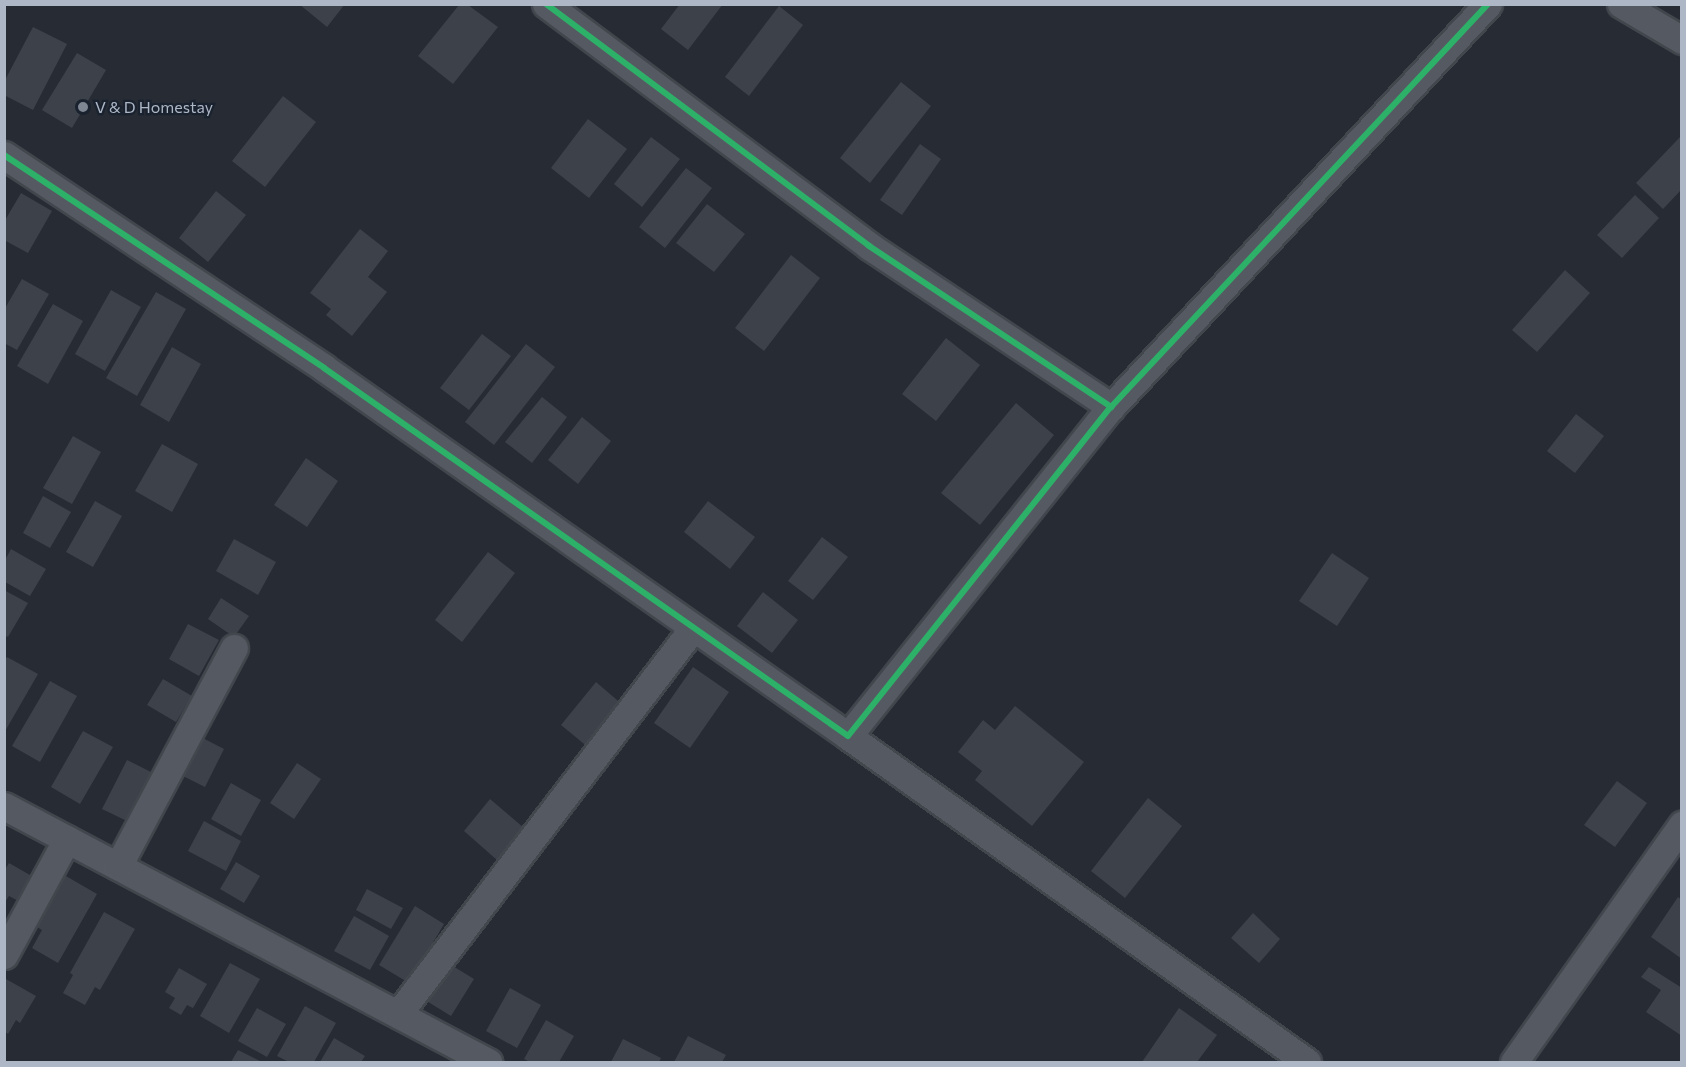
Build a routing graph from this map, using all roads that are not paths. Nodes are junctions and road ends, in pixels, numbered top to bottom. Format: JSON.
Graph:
{"nodes":[{"id":1,"x":546,"y":4,"type":"edge"},
{"id":2,"x":1488,"y":4,"type":"edge"},
{"id":3,"x":1621,"y":4,"type":"edge"},
{"id":4,"x":1682,"y":40,"type":"edge"},
{"id":5,"x":4,"y":155,"type":"edge"},
{"id":6,"x":1111,"y":407,"type":"junction"},
{"id":7,"x":693,"y":628,"type":"junction"},
{"id":8,"x":234,"y":648,"type":"dead end"},
{"id":9,"x":848,"y":736,"type":"junction"},
{"id":10,"x":4,"y":806,"type":"edge"},
{"id":11,"x":1682,"y":825,"type":"edge"},
{"id":12,"x":67,"y":839,"type":"junction"},
{"id":13,"x":118,"y":866,"type":"junction"},
{"id":14,"x":4,"y":955,"type":"edge"},
{"id":15,"x":398,"y":1014,"type":"junction"},
{"id":16,"x":488,"y":1062,"type":"edge"},
{"id":17,"x":1307,"y":1062,"type":"edge"},
{"id":18,"x":1514,"y":1062,"type":"edge"}],
"edges":[{"from":1,"to":6,"type":"street"},
{"from":2,"to":6,"type":"street"},
{"from":3,"to":4,"type":"street"},
{"from":5,"to":7,"type":"street"},
{"from":6,"to":9,"type":"street"},
{"from":7,"to":9,"type":"street"},
{"from":7,"to":15,"type":"street"},
{"from":8,"to":13,"type":"street"},
{"from":9,"to":17,"type":"street"},
{"from":10,"to":12,"type":"street"},
{"from":11,"to":18,"type":"street"},
{"from":12,"to":13,"type":"street"},
{"from":12,"to":14,"type":"street"},
{"from":13,"to":15,"type":"street"},
{"from":15,"to":16,"type":"street"}]}
